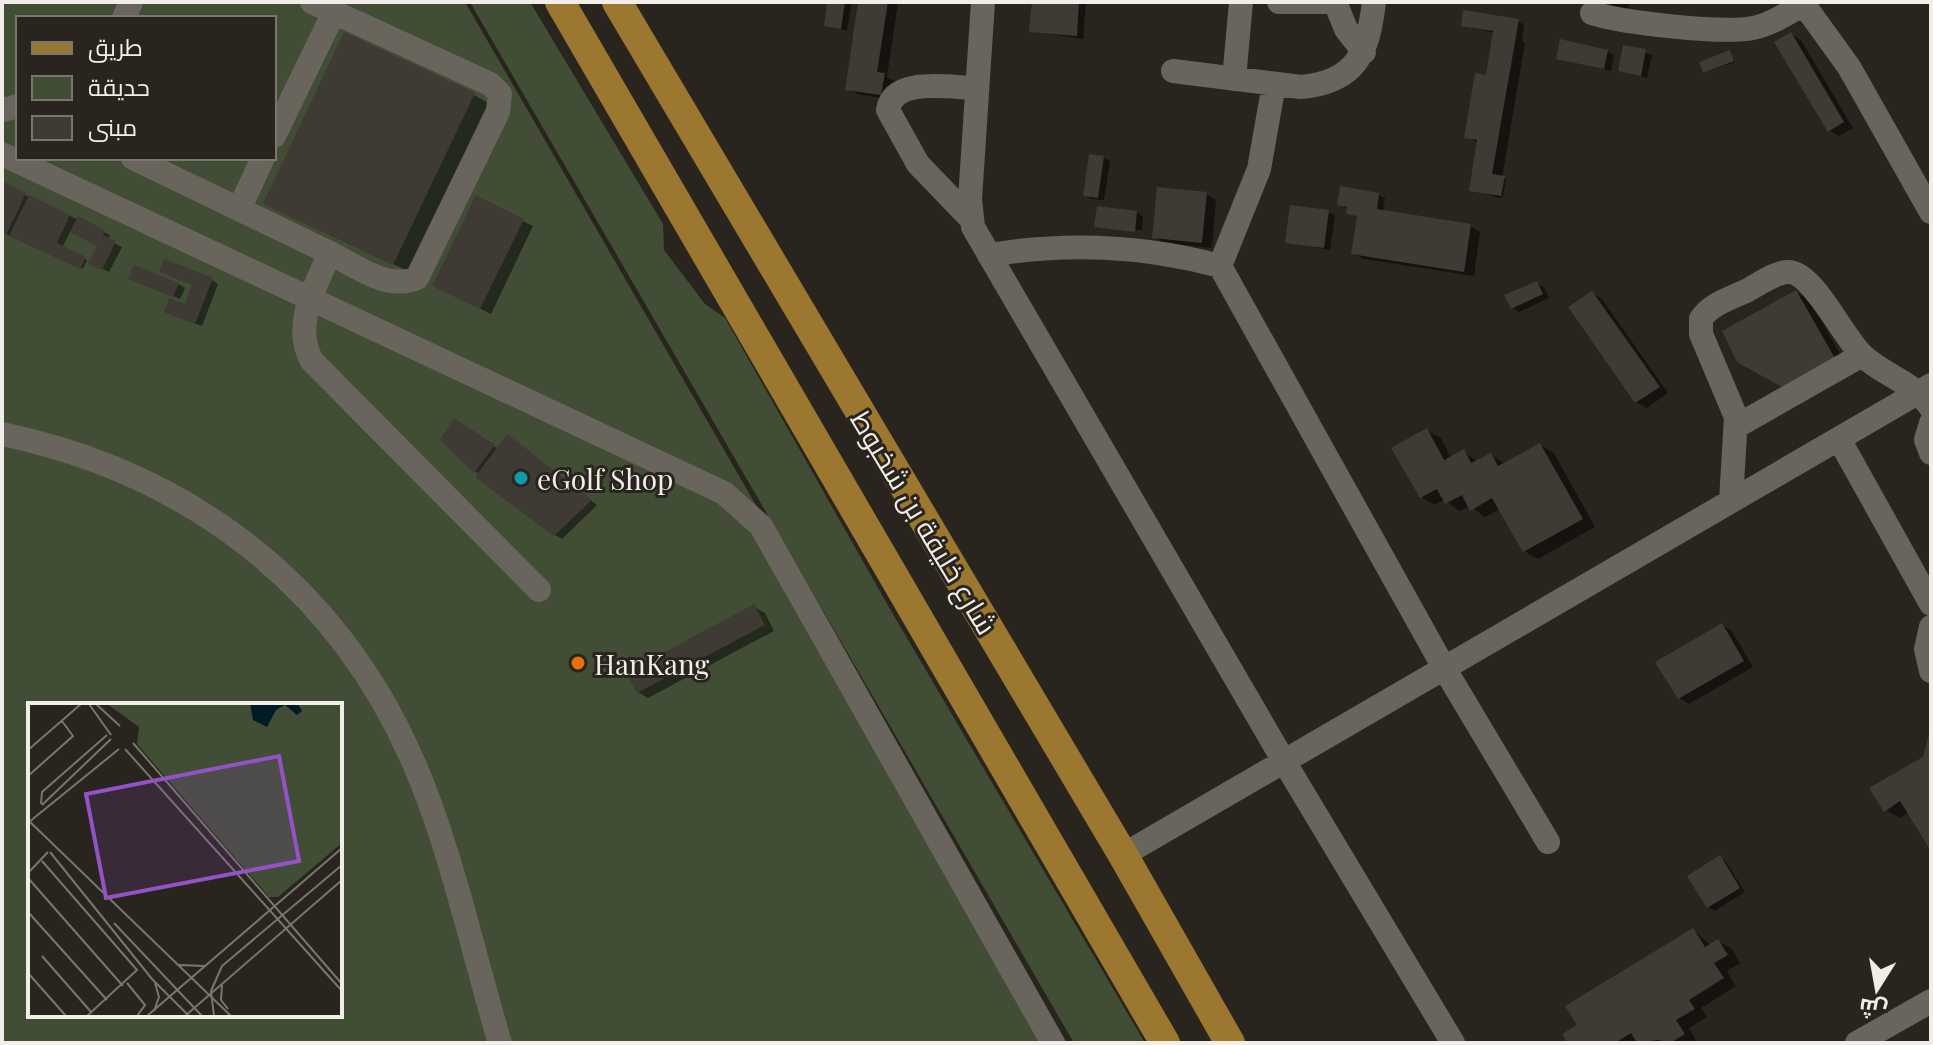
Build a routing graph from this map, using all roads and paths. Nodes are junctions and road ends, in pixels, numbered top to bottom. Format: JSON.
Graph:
{"nodes":[{"id":1,"x":560,"y":2,"type":"edge"},
{"id":2,"x":983,"y":2,"type":"edge"},
{"id":3,"x":1241,"y":2,"type":"edge"},
{"id":4,"x":1279,"y":2,"type":"edge"},
{"id":5,"x":1335,"y":2,"type":"edge"},
{"id":6,"x":1374,"y":2,"type":"edge"},
{"id":7,"x":1803,"y":3,"type":"edge"},
{"id":8,"x":623,"y":4,"type":"edge"},
{"id":9,"x":323,"y":7,"type":"edge"},
{"id":10,"x":1592,"y":14,"type":"edge"},
{"id":11,"x":1364,"y":52,"type":"junction"},
{"id":12,"x":1173,"y":71,"type":"dead end"},
{"id":13,"x":1234,"y":79,"type":"junction"},
{"id":14,"x":1274,"y":84,"type":"junction"},
{"id":15,"x":977,"y":88,"type":"junction"},
{"id":16,"x":276,"y":131,"type":"edge"},
{"id":17,"x":2,"y":154,"type":"edge"},
{"id":18,"x":137,"y":160,"type":"edge"},
{"id":19,"x":262,"y":160,"type":"edge"},
{"id":20,"x":239,"y":209,"type":"junction"},
{"id":21,"x":1931,"y":212,"type":"edge"},
{"id":22,"x":971,"y":219,"type":"junction"},
{"id":23,"x":330,"y":253,"type":"junction"},
{"id":24,"x":989,"y":255,"type":"junction"},
{"id":25,"x":1220,"y":266,"type":"junction"},
{"id":26,"x":309,"y":300,"type":"junction"},
{"id":27,"x":1862,"y":355,"type":"junction"},
{"id":28,"x":1928,"y":395,"type":"edge"},
{"id":29,"x":1931,"y":423,"type":"edge"},
{"id":30,"x":1737,"y":426,"type":"junction"},
{"id":31,"x":2,"y":434,"type":"edge"},
{"id":32,"x":1839,"y":439,"type":"junction"},
{"id":33,"x":1931,"y":453,"type":"edge"},
{"id":34,"x":1731,"y":501,"type":"junction"},
{"id":35,"x":539,"y":590,"type":"dead end"},
{"id":36,"x":1931,"y":604,"type":"edge"},
{"id":37,"x":1931,"y":627,"type":"edge"},
{"id":38,"x":1443,"y":666,"type":"junction"},
{"id":39,"x":1931,"y":671,"type":"edge"},
{"id":40,"x":1285,"y":763,"type":"junction"},
{"id":41,"x":1548,"y":842,"type":"dead end"},
{"id":42,"x":1123,"y":855,"type":"junction"},
{"id":43,"x":1931,"y":1001,"type":"edge"},
{"id":44,"x":500,"y":1043,"type":"edge"},
{"id":45,"x":1053,"y":1043,"type":"edge"},
{"id":46,"x":1165,"y":1043,"type":"edge"},
{"id":47,"x":1230,"y":1043,"type":"edge"},
{"id":48,"x":1453,"y":1043,"type":"edge"},
{"id":49,"x":1857,"y":1043,"type":"edge"}],
"edges":[{"from":1,"to":46,"type":"main road","name":"شارع خليفة بن شخبوط"},
{"from":2,"to":15,"type":"lane"},
{"from":3,"to":13,"type":"lane"},
{"from":4,"to":5,"type":"lane"},
{"from":5,"to":11,"type":"lane"},
{"from":6,"to":11,"type":"lane"},
{"from":7,"to":10,"type":"lane"},
{"from":7,"to":21,"type":"lane"},
{"from":8,"to":42,"type":"main road","name":"شارع خليفة بن شخبوط"},
{"from":9,"to":16,"type":"lane"},
{"from":9,"to":23,"type":"lane"},
{"from":11,"to":14,"type":"lane"},
{"from":12,"to":13,"type":"lane"},
{"from":13,"to":14,"type":"lane"},
{"from":14,"to":25,"type":"lane"},
{"from":15,"to":22,"type":"lane"},
{"from":15,"to":22,"type":"lane"},
{"from":17,"to":26,"type":"lane"},
{"from":18,"to":20,"type":"lane"},
{"from":19,"to":20,"type":"lane"},
{"from":20,"to":23,"type":"lane"},
{"from":22,"to":24,"type":"lane"},
{"from":23,"to":26,"type":"lane"},
{"from":24,"to":25,"type":"lane"},
{"from":24,"to":40,"type":"lane"},
{"from":25,"to":38,"type":"lane"},
{"from":26,"to":35,"type":"lane"},
{"from":26,"to":45,"type":"lane"},
{"from":27,"to":28,"type":"lane"},
{"from":27,"to":30,"type":"lane"},
{"from":27,"to":30,"type":"lane"},
{"from":28,"to":32,"type":"lane"},
{"from":29,"to":33,"type":"lane"},
{"from":30,"to":34,"type":"lane"},
{"from":31,"to":44,"type":"lane"},
{"from":32,"to":34,"type":"lane"},
{"from":32,"to":36,"type":"lane"},
{"from":34,"to":38,"type":"lane"},
{"from":37,"to":39,"type":"lane"},
{"from":38,"to":40,"type":"lane"},
{"from":38,"to":41,"type":"lane"},
{"from":40,"to":42,"type":"lane"},
{"from":40,"to":48,"type":"lane"},
{"from":42,"to":47,"type":"main road","name":"شارع خليفة بن شخبوط"},
{"from":43,"to":49,"type":"lane"}]}
